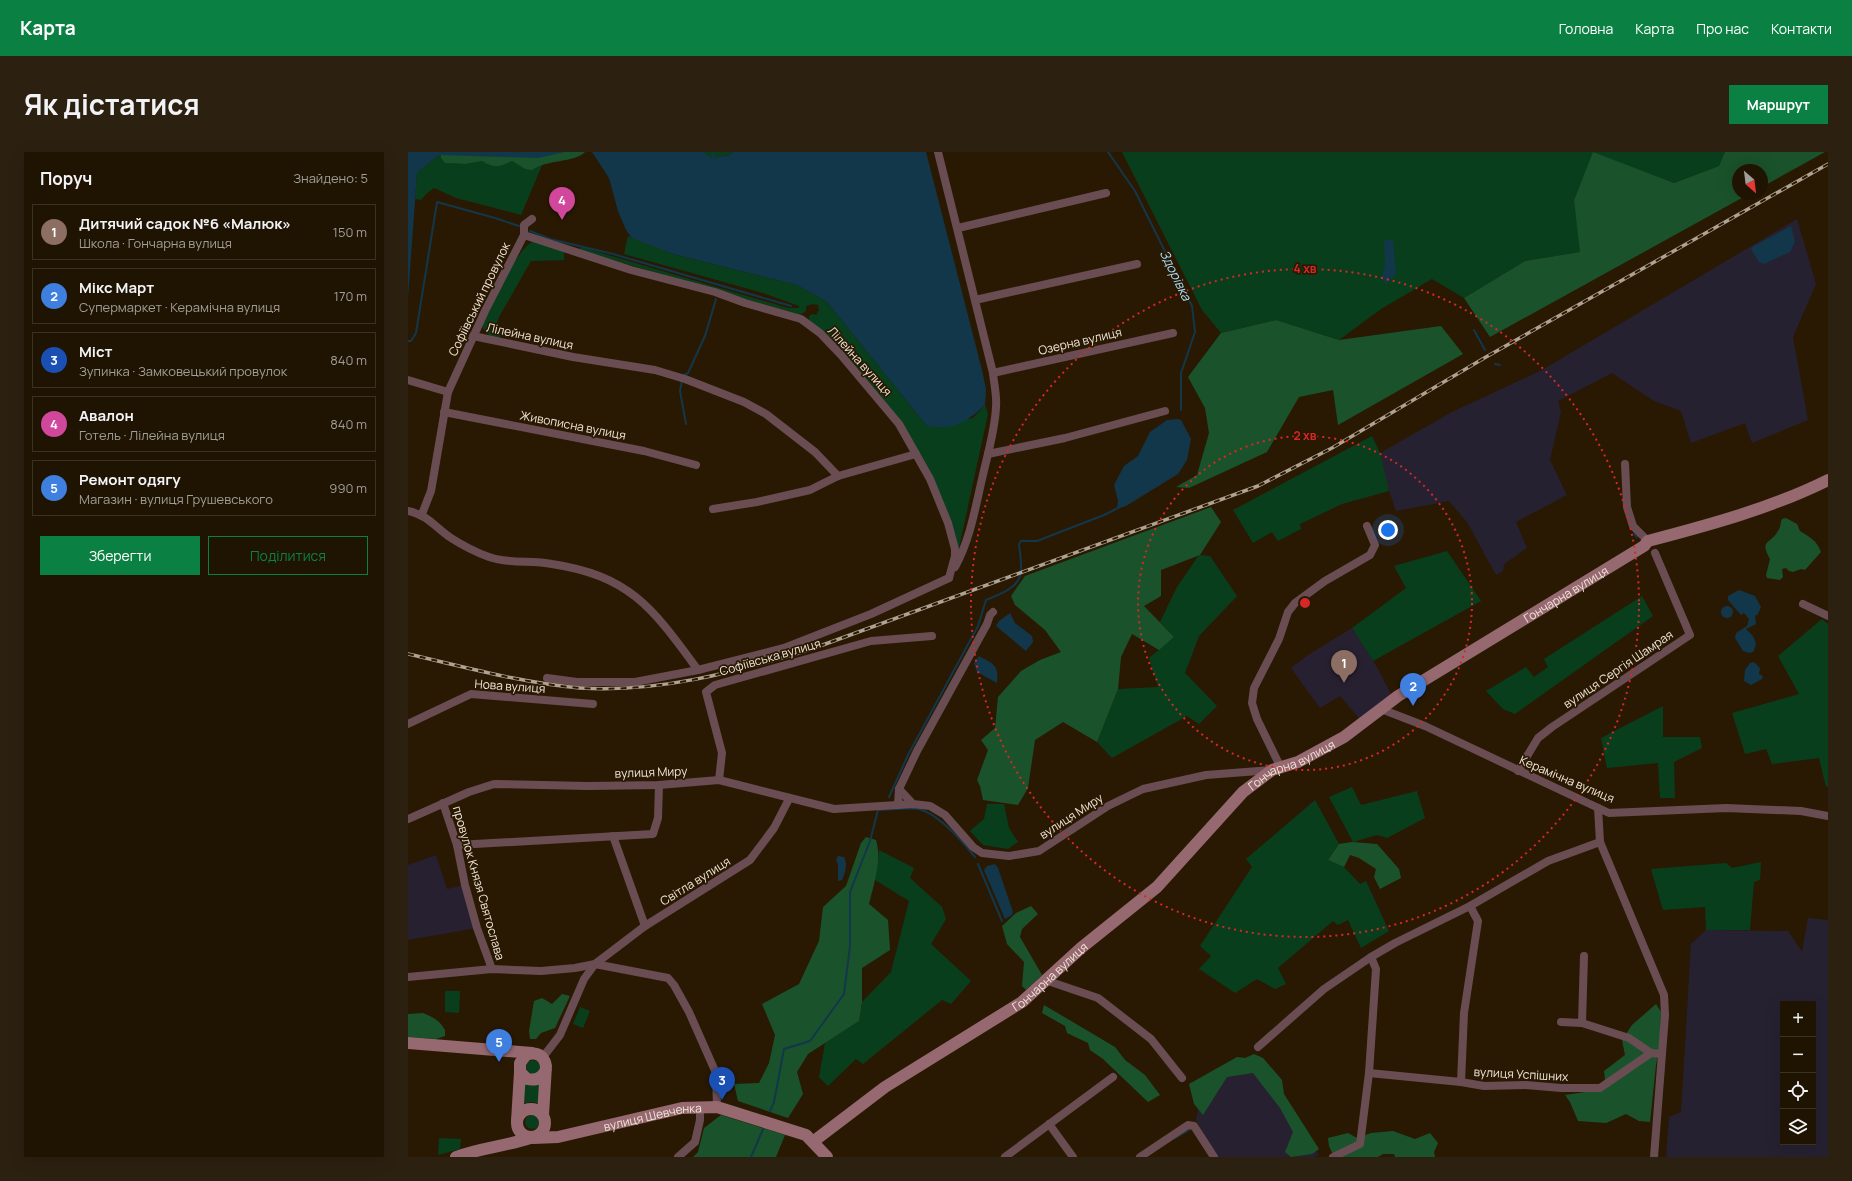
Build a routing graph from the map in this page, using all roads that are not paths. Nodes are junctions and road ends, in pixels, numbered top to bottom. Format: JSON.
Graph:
{"nodes":[{"id":1,"x":938,"y":152,"type":"edge"},
{"id":2,"x":1106,"y":193,"type":"dead end"},
{"id":3,"x":532,"y":219,"type":"dead end"},
{"id":4,"x":958,"y":228,"type":"junction"},
{"id":5,"x":524,"y":235,"type":"junction"},
{"id":6,"x":1137,"y":264,"type":"dead end"},
{"id":7,"x":975,"y":300,"type":"junction"},
{"id":8,"x":1173,"y":333,"type":"dead end"},
{"id":9,"x":473,"y":336,"type":"junction"},
{"id":10,"x":993,"y":373,"type":"junction"},
{"id":11,"x":408,"y":380,"type":"edge"},
{"id":12,"x":448,"y":392,"type":"junction"},
{"id":13,"x":1165,"y":411,"type":"dead end"},
{"id":14,"x":444,"y":412,"type":"junction"},
{"id":15,"x":916,"y":454,"type":"junction"},
{"id":16,"x":988,"y":454,"type":"junction"},
{"id":17,"x":1624,"y":464,"type":"dead end"},
{"id":18,"x":696,"y":465,"type":"dead end"},
{"id":19,"x":838,"y":476,"type":"junction"},
{"id":20,"x":1828,"y":480,"type":"edge"},
{"id":21,"x":713,"y":509,"type":"dead end"},
{"id":22,"x":408,"y":510,"type":"edge"},
{"id":23,"x":422,"y":514,"type":"junction"},
{"id":24,"x":1367,"y":526,"type":"dead end"},
{"id":25,"x":1648,"y":541,"type":"junction"},
{"id":26,"x":1656,"y":553,"type":"dead end"},
{"id":27,"x":949,"y":578,"type":"junction"},
{"id":28,"x":1803,"y":604,"type":"dead end"},
{"id":29,"x":993,"y":612,"type":"dead end"},
{"id":30,"x":1828,"y":616,"type":"edge"},
{"id":31,"x":932,"y":636,"type":"dead end"},
{"id":32,"x":698,"y":670,"type":"junction"},
{"id":33,"x":546,"y":678,"type":"dead end"},
{"id":34,"x":593,"y":704,"type":"dead end"},
{"id":35,"x":1381,"y":709,"type":"junction"},
{"id":36,"x":408,"y":724,"type":"edge"},
{"id":37,"x":1276,"y":768,"type":"junction"},
{"id":38,"x":1518,"y":771,"type":"junction"},
{"id":39,"x":719,"y":780,"type":"junction"},
{"id":40,"x":659,"y":785,"type":"junction"},
{"id":41,"x":899,"y":789,"type":"junction"},
{"id":42,"x":789,"y":799,"type":"junction"},
{"id":43,"x":443,"y":803,"type":"junction"},
{"id":44,"x":913,"y":804,"type":"junction"},
{"id":45,"x":898,"y":805,"type":"junction"},
{"id":46,"x":1598,"y":808,"type":"junction"},
{"id":47,"x":1828,"y":816,"type":"edge"},
{"id":48,"x":408,"y":819,"type":"edge"},
{"id":49,"x":613,"y":836,"type":"junction"},
{"id":50,"x":1600,"y":842,"type":"junction"},
{"id":51,"x":457,"y":845,"type":"junction"},
{"id":52,"x":1470,"y":906,"type":"junction"},
{"id":53,"x":645,"y":926,"type":"junction"},
{"id":54,"x":1584,"y":956,"type":"dead end"},
{"id":55,"x":1372,"y":957,"type":"junction"},
{"id":56,"x":594,"y":964,"type":"junction"},
{"id":57,"x":575,"y":968,"type":"junction"},
{"id":58,"x":492,"y":969,"type":"junction"},
{"id":59,"x":408,"y":977,"type":"edge"},
{"id":60,"x":584,"y":979,"type":"junction"},
{"id":61,"x":1045,"y":980,"type":"junction"},
{"id":62,"x":1561,"y":1022,"type":"dead end"},
{"id":63,"x":1582,"y":1023,"type":"junction"},
{"id":64,"x":408,"y":1043,"type":"edge"},
{"id":65,"x":1258,"y":1047,"type":"dead end"},
{"id":66,"x":505,"y":1051,"type":"junction"},
{"id":67,"x":1651,"y":1053,"type":"junction"},
{"id":68,"x":1662,"y":1054,"type":"junction"},
{"id":69,"x":539,"y":1055,"type":"junction"},
{"id":70,"x":520,"y":1067,"type":"junction"},
{"id":71,"x":546,"y":1070,"type":"junction"},
{"id":72,"x":1369,"y":1073,"type":"junction"},
{"id":73,"x":1113,"y":1077,"type":"dead end"},
{"id":74,"x":1182,"y":1078,"type":"dead end"},
{"id":75,"x":1461,"y":1082,"type":"junction"},
{"id":76,"x":717,"y":1107,"type":"junction"},
{"id":77,"x":700,"y":1108,"type":"junction"},
{"id":78,"x":544,"y":1117,"type":"junction"},
{"id":79,"x":517,"y":1124,"type":"junction"},
{"id":80,"x":1050,"y":1124,"type":"junction"},
{"id":81,"x":558,"y":1137,"type":"junction"},
{"id":82,"x":531,"y":1138,"type":"junction"},
{"id":83,"x":814,"y":1141,"type":"junction"},
{"id":84,"x":506,"y":1144,"type":"junction"},
{"id":85,"x":456,"y":1157,"type":"edge"},
{"id":86,"x":678,"y":1157,"type":"edge"},
{"id":87,"x":827,"y":1157,"type":"edge"},
{"id":88,"x":1005,"y":1157,"type":"edge"},
{"id":89,"x":1073,"y":1157,"type":"edge"},
{"id":90,"x":1140,"y":1157,"type":"edge"},
{"id":91,"x":1214,"y":1157,"type":"edge"},
{"id":92,"x":1333,"y":1157,"type":"edge"},
{"id":93,"x":1654,"y":1157,"type":"edge"}],
"edges":[{"from":1,"to":4,"type":"street"},
{"from":2,"to":4,"type":"street"},
{"from":3,"to":5,"type":"street","name":"Софіївський провулок"},
{"from":4,"to":7,"type":"street"},
{"from":5,"to":9,"type":"street","name":"Софіївський провулок"},
{"from":5,"to":15,"type":"street","name":"Лілейна вулиця"},
{"from":6,"to":7,"type":"street"},
{"from":7,"to":10,"type":"street"},
{"from":8,"to":10,"type":"street","name":"Озерна вулиця"},
{"from":9,"to":12,"type":"street","name":"Софіївський провулок"},
{"from":9,"to":19,"type":"street","name":"Лілейна вулиця"},
{"from":10,"to":16,"type":"street"},
{"from":11,"to":12,"type":"street"},
{"from":12,"to":14,"type":"street","name":"Софіївський провулок"},
{"from":13,"to":16,"type":"street"},
{"from":14,"to":18,"type":"street","name":"Живописна вулиця"},
{"from":14,"to":23,"type":"street","name":"Софіївський провулок"},
{"from":15,"to":19,"type":"street"},
{"from":15,"to":27,"type":"street","name":"Лілейна вулиця"},
{"from":16,"to":27,"type":"street"},
{"from":17,"to":25,"type":"street"},
{"from":19,"to":21,"type":"street"},
{"from":20,"to":25,"type":"street","name":"Гончарна вулиця"},
{"from":22,"to":23,"type":"street"},
{"from":23,"to":32,"type":"street"},
{"from":24,"to":37,"type":"street"},
{"from":25,"to":35,"type":"street","name":"Гончарна вулиця"},
{"from":26,"to":38,"type":"street","name":"вулиця Сергія Шамрая"},
{"from":27,"to":32,"type":"street","name":"Софіївська вулиця"},
{"from":28,"to":30,"type":"street"},
{"from":29,"to":41,"type":"street"},
{"from":31,"to":39,"type":"street","name":"Софіївська вулиця"},
{"from":32,"to":33,"type":"street","name":"Софіївська вулиця"},
{"from":34,"to":36,"type":"street","name":"Нова вулиця"},
{"from":35,"to":37,"type":"street","name":"Гончарна вулиця"},
{"from":35,"to":38,"type":"street","name":"Керамічна вулиця"},
{"from":37,"to":44,"type":"street","name":"вулиця Миру"},
{"from":37,"to":61,"type":"street","name":"Гончарна вулиця"},
{"from":38,"to":46,"type":"street","name":"Керамічна вулиця"},
{"from":39,"to":40,"type":"street","name":"вулиця Миру"},
{"from":39,"to":42,"type":"street","name":"вулиця Миру"},
{"from":40,"to":43,"type":"street","name":"вулиця Миру"},
{"from":40,"to":49,"type":"street"},
{"from":41,"to":44,"type":"street"},
{"from":41,"to":45,"type":"street"},
{"from":42,"to":45,"type":"street","name":"вулиця Миру"},
{"from":42,"to":53,"type":"street","name":"Світла вулиця"},
{"from":43,"to":48,"type":"street","name":"вулиця Миру"},
{"from":43,"to":51,"type":"street","name":"провулок Князя Святослава"},
{"from":44,"to":45,"type":"street","name":"вулиця Миру"},
{"from":46,"to":47,"type":"street","name":"Керамічна вулиця"},
{"from":46,"to":50,"type":"street"},
{"from":49,"to":51,"type":"street"},
{"from":49,"to":53,"type":"street"},
{"from":50,"to":52,"type":"street"},
{"from":50,"to":68,"type":"street"},
{"from":51,"to":58,"type":"street","name":"провулок Князя Святослава"},
{"from":52,"to":55,"type":"street"},
{"from":52,"to":75,"type":"street"},
{"from":53,"to":56,"type":"street","name":"Світла вулиця"},
{"from":54,"to":63,"type":"street"},
{"from":55,"to":65,"type":"street"},
{"from":55,"to":72,"type":"street"},
{"from":56,"to":57,"type":"street","name":"Світла вулиця"},
{"from":56,"to":60,"type":"street","name":"Світла вулиця"},
{"from":56,"to":76,"type":"street"},
{"from":57,"to":58,"type":"street","name":"Світла вулиця"},
{"from":57,"to":60,"type":"street"},
{"from":58,"to":59,"type":"street","name":"Світла вулиця"},
{"from":60,"to":69,"type":"street","name":"Світла вулиця"},
{"from":61,"to":74,"type":"street"},
{"from":61,"to":83,"type":"street","name":"Гончарна вулиця"},
{"from":62,"to":63,"type":"street"},
{"from":63,"to":67,"type":"street"},
{"from":64,"to":66,"type":"street"},
{"from":66,"to":69,"type":"street"},
{"from":66,"to":70,"type":"street"},
{"from":67,"to":68,"type":"street"},
{"from":67,"to":75,"type":"street","name":"вулиця Успішних"},
{"from":68,"to":93,"type":"street"},
{"from":69,"to":70,"type":"street"},
{"from":69,"to":71,"type":"street"},
{"from":70,"to":71,"type":"street"},
{"from":70,"to":79,"type":"street"},
{"from":71,"to":78,"type":"street"},
{"from":72,"to":75,"type":"street","name":"вулиця Успішних"},
{"from":72,"to":92,"type":"street"},
{"from":73,"to":80,"type":"street"},
{"from":76,"to":77,"type":"street","name":"вулиця Шевченка"},
{"from":76,"to":83,"type":"street","name":"вулиця Шевченка"},
{"from":77,"to":81,"type":"street","name":"вулиця Шевченка"},
{"from":77,"to":86,"type":"street"},
{"from":78,"to":79,"type":"street"},
{"from":78,"to":81,"type":"street"},
{"from":78,"to":82,"type":"street"},
{"from":79,"to":82,"type":"street"},
{"from":79,"to":84,"type":"street"},
{"from":80,"to":88,"type":"street"},
{"from":80,"to":89,"type":"street"},
{"from":81,"to":82,"type":"street","name":"вулиця Шевченка"},
{"from":82,"to":84,"type":"street","name":"вулиця Шевченка"},
{"from":83,"to":87,"type":"street"},
{"from":84,"to":85,"type":"street","name":"вулиця Шевченка"},
{"from":90,"to":91,"type":"street"}]}
